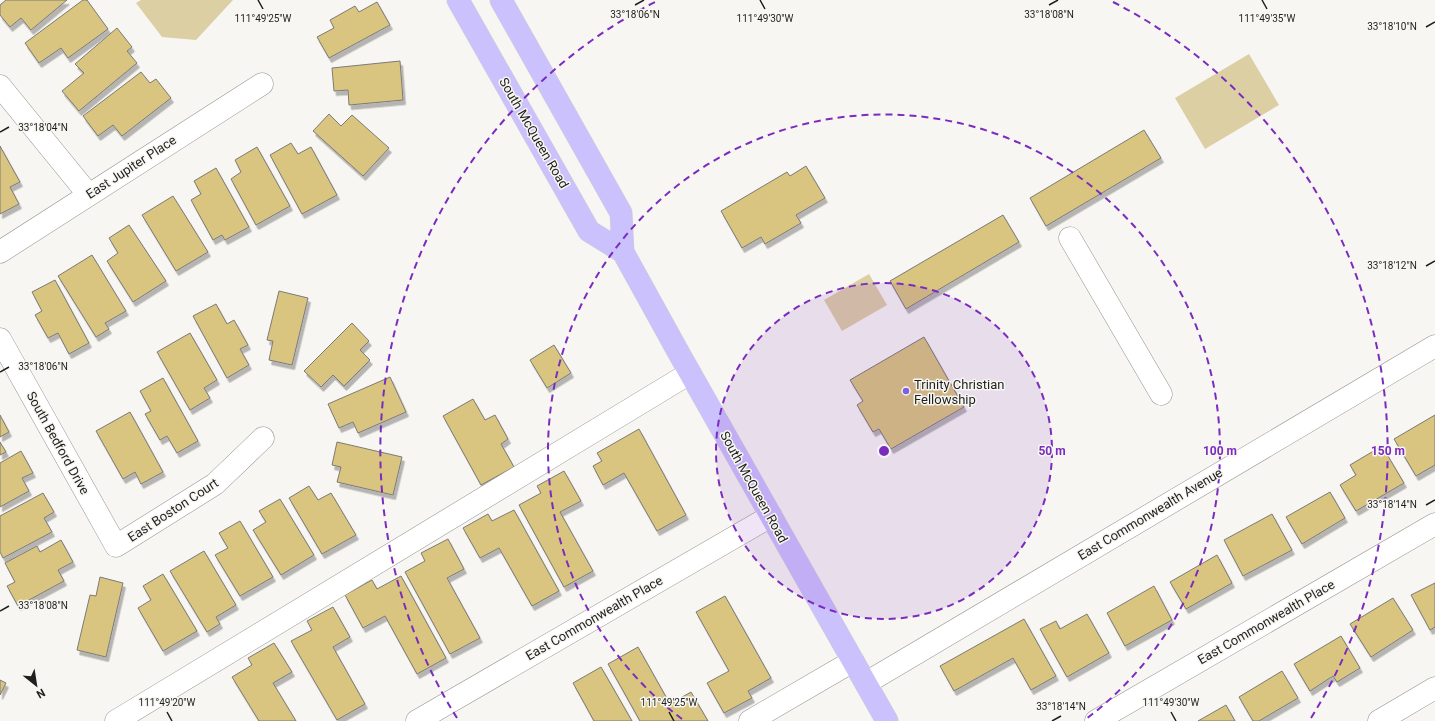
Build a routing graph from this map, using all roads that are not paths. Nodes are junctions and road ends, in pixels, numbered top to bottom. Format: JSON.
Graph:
{"nodes":[{"id":1,"x":458,"y":0,"type":"edge"},
{"id":2,"x":501,"y":0,"type":"edge"},
{"id":3,"x":262,"y":84,"type":"dead end"},
{"id":4,"x":0,"y":86,"type":"edge"},
{"id":5,"x":88,"y":194,"type":"junction"},
{"id":6,"x":1070,"y":238,"type":"dead end"},
{"id":7,"x":0,"y":252,"type":"edge"},
{"id":8,"x":623,"y":252,"type":"junction"},
{"id":9,"x":0,"y":339,"type":"edge"},
{"id":10,"x":1435,"y":346,"type":"edge"},
{"id":11,"x":690,"y":373,"type":"junction"},
{"id":12,"x":1161,"y":394,"type":"dead end"},
{"id":13,"x":263,"y":438,"type":"dead end"},
{"id":14,"x":771,"y":516,"type":"junction"},
{"id":15,"x":1435,"y":524,"type":"edge"},
{"id":16,"x":116,"y":546,"type":"joint"},
{"id":17,"x":853,"y":660,"type":"junction"},
{"id":18,"x":866,"y":683,"type":"junction"},
{"id":19,"x":1435,"y":688,"type":"edge"},
{"id":20,"x":117,"y":721,"type":"edge"},
{"id":21,"x":417,"y":721,"type":"edge"},
{"id":22,"x":750,"y":721,"type":"edge"},
{"id":23,"x":887,"y":721,"type":"edge"},
{"id":24,"x":1096,"y":721,"type":"edge"},
{"id":25,"x":1379,"y":721,"type":"edge"}],
"edges":[{"from":1,"to":8,"type":"main road","name":"South McQueen Road"},
{"from":2,"to":8,"type":"main road","name":"South McQueen Road"},
{"from":3,"to":5,"type":"street","name":"East Jupiter Place"},
{"from":4,"to":5,"type":"street"},
{"from":5,"to":7,"type":"street","name":"East Jupiter Place"},
{"from":6,"to":12,"type":"street"},
{"from":8,"to":11,"type":"main road","name":"South McQueen Road"},
{"from":9,"to":16,"type":"street","name":"South Bedford Drive"},
{"from":10,"to":18,"type":"street","name":"East Commonwealth Avenue"},
{"from":11,"to":14,"type":"main road","name":"South McQueen Road"},
{"from":11,"to":20,"type":"street"},
{"from":13,"to":16,"type":"street","name":"East Boston Court"},
{"from":14,"to":17,"type":"main road","name":"South McQueen Road"},
{"from":14,"to":21,"type":"street","name":"East Commonwealth Place"},
{"from":15,"to":24,"type":"street","name":"East Commonwealth Place"},
{"from":17,"to":18,"type":"main road","name":"South McQueen Road"},
{"from":17,"to":22,"type":"street"},
{"from":18,"to":23,"type":"main road","name":"South McQueen Road"},
{"from":19,"to":25,"type":"street"}]}
